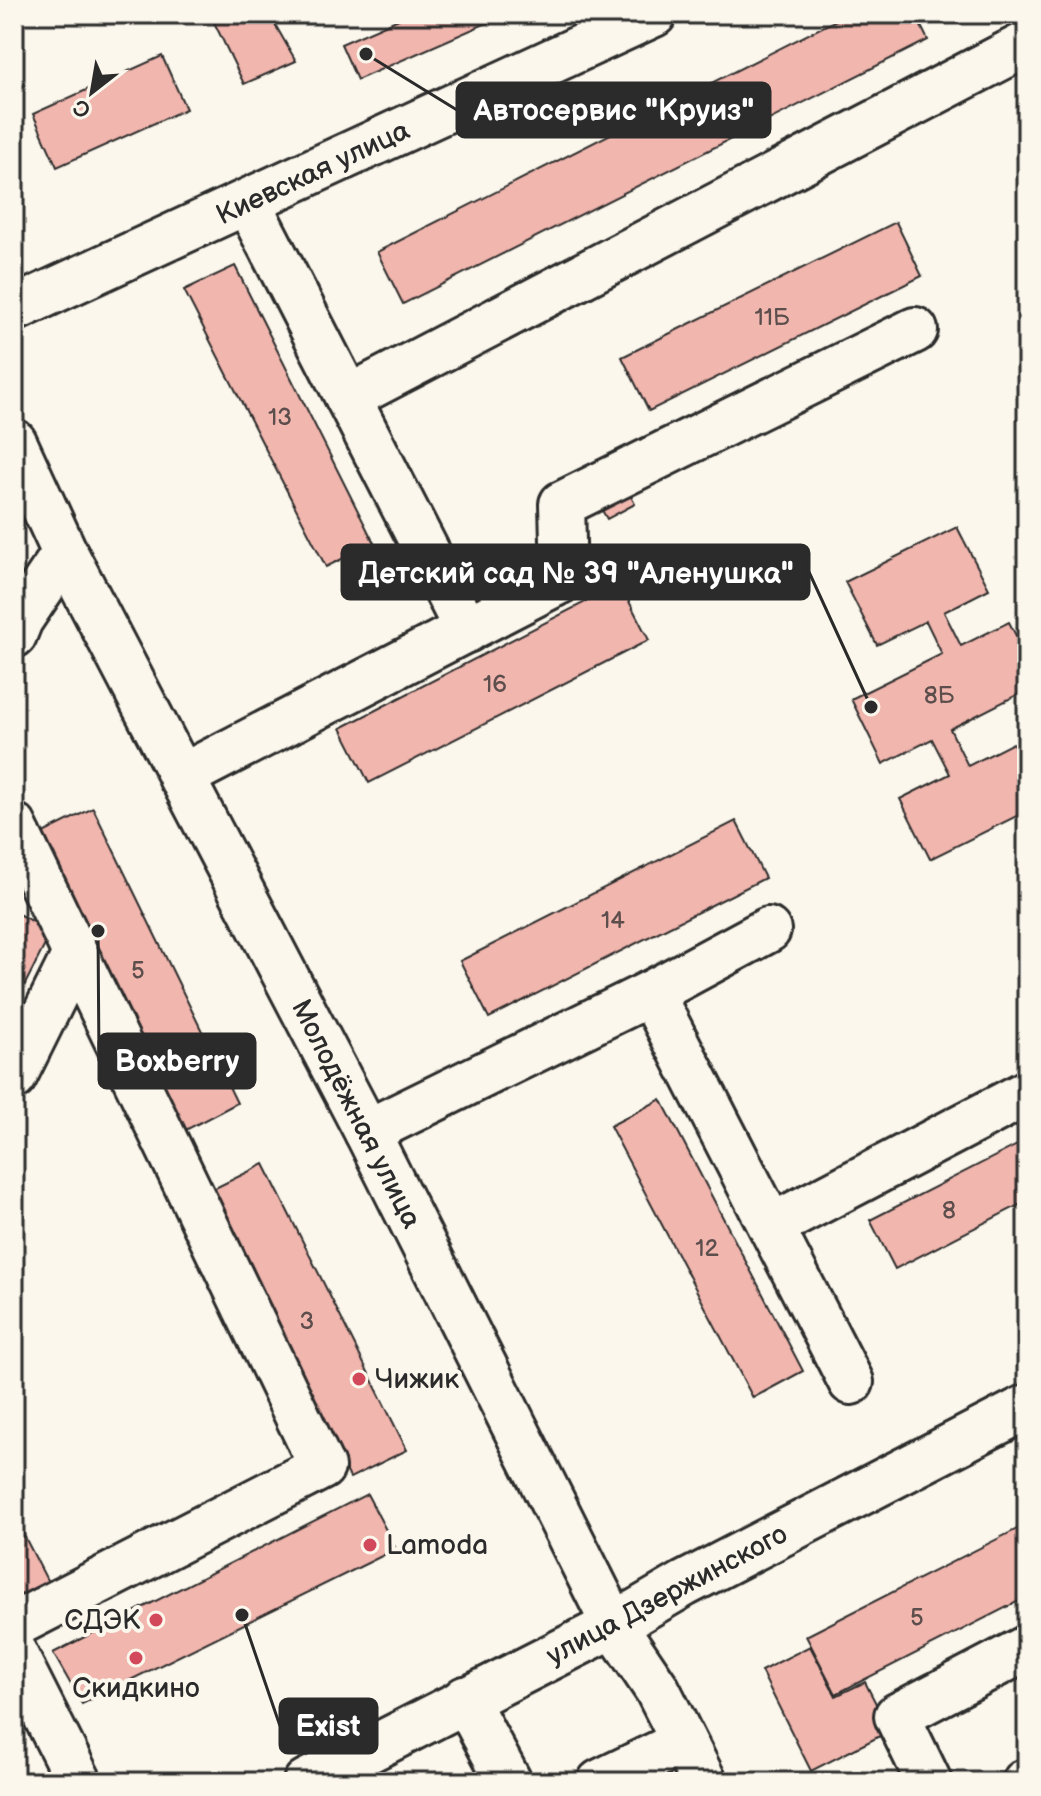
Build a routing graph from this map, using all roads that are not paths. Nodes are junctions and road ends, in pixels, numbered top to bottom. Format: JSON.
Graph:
{"nodes":[{"id":1,"x":654,"y":14,"type":"edge"},
{"id":2,"x":1020,"y":38,"type":"edge"},
{"id":3,"x":248,"y":203,"type":"junction"},
{"id":4,"x":15,"y":303,"type":"edge"},
{"id":5,"x":915,"y":330,"type":"dead end"},
{"id":6,"x":348,"y":398,"type":"junction"},
{"id":7,"x":14,"y":442,"type":"edge"},
{"id":8,"x":65,"y":553,"type":"junction"},
{"id":9,"x":467,"y":630,"type":"junction"},
{"id":10,"x":14,"y":635,"type":"edge"},
{"id":11,"x":181,"y":777,"type":"junction"},
{"id":12,"x":14,"y":826,"type":"edge"},
{"id":13,"x":768,"y":930,"type":"dead end"},
{"id":14,"x":74,"y":956,"type":"junction"},
{"id":15,"x":651,"y":993,"type":"junction"},
{"id":16,"x":14,"y":1077,"type":"edge"},
{"id":17,"x":1027,"y":1093,"type":"edge"},
{"id":18,"x":367,"y":1132,"type":"junction"},
{"id":19,"x":772,"y":1226,"type":"junction"},
{"id":20,"x":851,"y":1382,"type":"dead end"},
{"id":21,"x":1027,"y":1407,"type":"edge"},
{"id":22,"x":14,"y":1625,"type":"edge"},
{"id":23,"x":614,"y":1625,"type":"junction"},
{"id":24,"x":1027,"y":1648,"type":"edge"},
{"id":25,"x":14,"y":1653,"type":"edge"},
{"id":26,"x":465,"y":1699,"type":"junction"},
{"id":27,"x":683,"y":1742,"type":"junction"},
{"id":28,"x":921,"y":1779,"type":"edge"},
{"id":29,"x":79,"y":1782,"type":"edge"},
{"id":30,"x":306,"y":1782,"type":"edge"},
{"id":31,"x":509,"y":1782,"type":"edge"},
{"id":32,"x":600,"y":1782,"type":"edge"},
{"id":33,"x":704,"y":1782,"type":"edge"}],
"edges":[{"from":1,"to":3,"type":"main road","name":"Киевская улица"},
{"from":2,"to":6,"type":"main road"},
{"from":3,"to":4,"type":"main road","name":"Киевская улица"},
{"from":3,"to":6,"type":"main road"},
{"from":5,"to":9,"type":"main road"},
{"from":6,"to":9,"type":"main road"},
{"from":7,"to":8,"type":"main road","name":"Молодёжная улица"},
{"from":8,"to":10,"type":"main road"},
{"from":8,"to":11,"type":"main road","name":"Молодёжная улица"},
{"from":9,"to":11,"type":"main road"},
{"from":11,"to":18,"type":"main road","name":"Молодёжная улица"},
{"from":12,"to":14,"type":"main road"},
{"from":13,"to":15,"type":"main road"},
{"from":14,"to":16,"type":"main road"},
{"from":14,"to":22,"type":"main road"},
{"from":15,"to":18,"type":"main road"},
{"from":15,"to":19,"type":"main road"},
{"from":17,"to":19,"type":"main road"},
{"from":18,"to":23,"type":"main road","name":"Молодёжная улица"},
{"from":19,"to":20,"type":"main road"},
{"from":21,"to":23,"type":"main road","name":"улица Дзержинского"},
{"from":23,"to":26,"type":"main road","name":"улица Дзержинского"},
{"from":23,"to":27,"type":"main road","name":"Молодёжная улица"},
{"from":24,"to":28,"type":"main road"},
{"from":25,"to":29,"type":"main road"},
{"from":26,"to":30,"type":"main road","name":"улица Дзержинского"},
{"from":26,"to":31,"type":"main road"},
{"from":27,"to":32,"type":"main road"},
{"from":27,"to":33,"type":"main road","name":"Молодёжная улица"}]}
